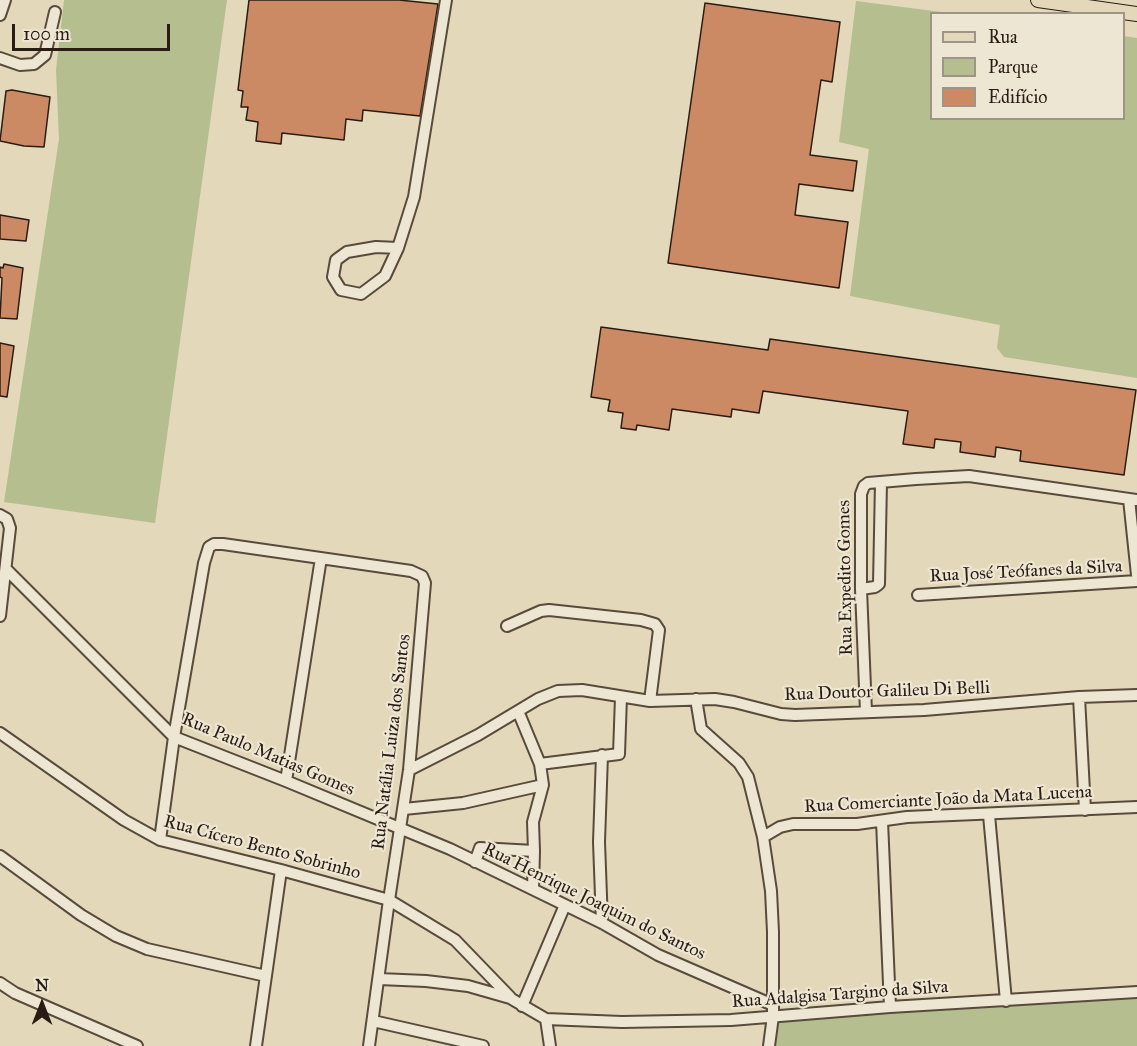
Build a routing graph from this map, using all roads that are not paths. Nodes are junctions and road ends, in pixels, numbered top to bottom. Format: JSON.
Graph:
{"nodes":[{"id":1,"x":5,"y":0,"type":"edge"},
{"id":2,"x":446,"y":0,"type":"edge"},
{"id":3,"x":1038,"y":0,"type":"edge"},
{"id":4,"x":55,"y":12,"type":"dead end"},
{"id":5,"x":1123,"y":12,"type":"edge"},
{"id":6,"x":0,"y":15,"type":"edge"},
{"id":7,"x":0,"y":58,"type":"edge"},
{"id":8,"x":398,"y":248,"type":"junction"},
{"id":9,"x":881,"y":482,"type":"junction"},
{"id":10,"x":1133,"y":499,"type":"edge"},
{"id":11,"x":0,"y":515,"type":"edge"},
{"id":12,"x":321,"y":558,"type":"junction"},
{"id":13,"x":6,"y":570,"type":"junction"},
{"id":14,"x":1137,"y":575,"type":"edge"},
{"id":15,"x":1137,"y":582,"type":"edge"},
{"id":16,"x":861,"y":589,"type":"junction"},
{"id":17,"x":918,"y":595,"type":"dead end"},
{"id":18,"x":1,"y":602,"type":"edge"},
{"id":19,"x":0,"y":616,"type":"edge"},
{"id":20,"x":507,"y":626,"type":"dead end"},
{"id":21,"x":1137,"y":695,"type":"edge"},
{"id":22,"x":621,"y":697,"type":"junction"},
{"id":23,"x":1079,"y":697,"type":"junction"},
{"id":24,"x":696,"y":699,"type":"junction"},
{"id":25,"x":650,"y":701,"type":"junction"},
{"id":26,"x":518,"y":711,"type":"junction"},
{"id":27,"x":866,"y":712,"type":"junction"},
{"id":28,"x":0,"y":733,"type":"edge"},
{"id":29,"x":174,"y":737,"type":"junction"},
{"id":30,"x":602,"y":755,"type":"junction"},
{"id":31,"x":540,"y":764,"type":"junction"},
{"id":32,"x":409,"y":770,"type":"junction"},
{"id":33,"x":286,"y":781,"type":"junction"},
{"id":34,"x":543,"y":784,"type":"junction"},
{"id":35,"x":1137,"y":807,"type":"edge"},
{"id":36,"x":404,"y":809,"type":"junction"},
{"id":37,"x":1085,"y":810,"type":"junction"},
{"id":38,"x":989,"y":814,"type":"junction"},
{"id":39,"x":882,"y":821,"type":"junction"},
{"id":40,"x":400,"y":828,"type":"junction"},
{"id":41,"x":764,"y":837,"type":"junction"},
{"id":42,"x":160,"y":840,"type":"junction"},
{"id":43,"x":534,"y":851,"type":"junction"},
{"id":44,"x":0,"y":856,"type":"edge"},
{"id":45,"x":475,"y":862,"type":"junction"},
{"id":46,"x":281,"y":870,"type":"junction"},
{"id":47,"x":533,"y":889,"type":"junction"},
{"id":48,"x":388,"y":900,"type":"junction"},
{"id":49,"x":565,"y":904,"type":"junction"},
{"id":50,"x":602,"y":923,"type":"junction"},
{"id":51,"x":266,"y":976,"type":"junction"},
{"id":52,"x":379,"y":980,"type":"junction"},
{"id":53,"x":0,"y":983,"type":"edge"},
{"id":54,"x":1137,"y":992,"type":"edge"},
{"id":55,"x":510,"y":998,"type":"junction"},
{"id":56,"x":1006,"y":1001,"type":"junction"},
{"id":57,"x":522,"y":1006,"type":"junction"},
{"id":58,"x":890,"y":1007,"type":"junction"},
{"id":59,"x":772,"y":1011,"type":"junction"},
{"id":60,"x":546,"y":1019,"type":"junction"},
{"id":61,"x":373,"y":1021,"type":"junction"},
{"id":62,"x":137,"y":1046,"type":"edge"},
{"id":63,"x":256,"y":1046,"type":"edge"},
{"id":64,"x":369,"y":1046,"type":"edge"},
{"id":65,"x":483,"y":1046,"type":"edge"},
{"id":66,"x":550,"y":1046,"type":"edge"},
{"id":67,"x":769,"y":1046,"type":"edge"}],
"edges":[{"from":1,"to":6,"type":"street"},
{"from":2,"to":8,"type":"street"},
{"from":3,"to":5,"type":"main road"},
{"from":4,"to":7,"type":"street"},
{"from":8,"to":8,"type":"street"},
{"from":9,"to":10,"type":"street"},
{"from":9,"to":16,"type":"street"},
{"from":9,"to":16,"type":"street","name":"Rua Expedito Gomes"},
{"from":10,"to":14,"type":"street"},
{"from":11,"to":13,"type":"street"},
{"from":12,"to":29,"type":"street"},
{"from":12,"to":32,"type":"street","name":"Rua Natália Luiza dos Santos"},
{"from":12,"to":33,"type":"street"},
{"from":13,"to":18,"type":"street"},
{"from":13,"to":29,"type":"street","name":"Rua Paulo Matias Gomes"},
{"from":15,"to":17,"type":"street","name":"Rua José Teófanes da Silva"},
{"from":16,"to":27,"type":"street","name":"Rua Expedito Gomes"},
{"from":18,"to":19,"type":"street"},
{"from":20,"to":25,"type":"street"},
{"from":21,"to":23,"type":"street","name":"Rua Doutor Galileu Di Belli"},
{"from":22,"to":25,"type":"street","name":"Rua Doutor Galileu Di Belli"},
{"from":22,"to":26,"type":"street","name":"Rua Doutor Galileu Di Belli"},
{"from":22,"to":30,"type":"street"},
{"from":23,"to":27,"type":"street","name":"Rua Doutor Galileu Di Belli"},
{"from":23,"to":37,"type":"street"},
{"from":24,"to":25,"type":"street","name":"Rua Doutor Galileu Di Belli"},
{"from":24,"to":27,"type":"street","name":"Rua Doutor Galileu Di Belli"},
{"from":24,"to":41,"type":"street"},
{"from":26,"to":31,"type":"street"},
{"from":26,"to":32,"type":"street","name":"Rua Doutor Galileu Di Belli"},
{"from":28,"to":42,"type":"street","name":"Rua Cícero Bento Sobrinho"},
{"from":29,"to":33,"type":"street","name":"Rua Paulo Matias Gomes"},
{"from":29,"to":42,"type":"street"},
{"from":30,"to":31,"type":"street"},
{"from":30,"to":50,"type":"street"},
{"from":31,"to":34,"type":"street"},
{"from":32,"to":36,"type":"street","name":"Rua Natália Luiza dos Santos"},
{"from":33,"to":40,"type":"street","name":"Rua Paulo Matias Gomes"},
{"from":34,"to":36,"type":"street"},
{"from":34,"to":43,"type":"street"},
{"from":35,"to":37,"type":"street","name":"Rua Comerciante João da Mata Lucena"},
{"from":36,"to":40,"type":"street","name":"Rua Natália Luiza dos Santos"},
{"from":37,"to":38,"type":"street","name":"Rua Comerciante João da Mata Lucena"},
{"from":38,"to":39,"type":"street","name":"Rua Comerciante João da Mata Lucena"},
{"from":38,"to":56,"type":"street"},
{"from":39,"to":41,"type":"street","name":"Rua Comerciante João da Mata Lucena"},
{"from":39,"to":58,"type":"street"},
{"from":40,"to":45,"type":"street","name":"Rua Henrique Joaquim do Santos"},
{"from":40,"to":48,"type":"street","name":"Rua Natália Luiza dos Santos"},
{"from":41,"to":59,"type":"street"},
{"from":42,"to":46,"type":"street","name":"Rua Cícero Bento Sobrinho"},
{"from":43,"to":45,"type":"street"},
{"from":43,"to":47,"type":"street"},
{"from":44,"to":51,"type":"street"},
{"from":45,"to":47,"type":"street","name":"Rua Henrique Joaquim do Santos"},
{"from":46,"to":48,"type":"street","name":"Rua Cícero Bento Sobrinho"},
{"from":46,"to":51,"type":"street"},
{"from":47,"to":49,"type":"street","name":"Rua Henrique Joaquim do Santos"},
{"from":48,"to":52,"type":"street","name":"Rua Natália Luiza dos Santos"},
{"from":48,"to":55,"type":"street","name":"Rua Cícero Bento Sobrinho"},
{"from":49,"to":50,"type":"street","name":"Rua Henrique Joaquim do Santos"},
{"from":49,"to":57,"type":"street"},
{"from":50,"to":59,"type":"street","name":"Rua Henrique Joaquim do Santos"},
{"from":51,"to":63,"type":"street"},
{"from":52,"to":55,"type":"street"},
{"from":52,"to":61,"type":"street","name":"Rua Natália Luiza dos Santos"},
{"from":53,"to":62,"type":"street"},
{"from":54,"to":56,"type":"street","name":"Rua Adalgisa Targino da Silva"},
{"from":55,"to":57,"type":"street"},
{"from":56,"to":58,"type":"street","name":"Rua Adalgisa Targino da Silva"},
{"from":57,"to":60,"type":"street"},
{"from":58,"to":59,"type":"street","name":"Rua Adalgisa Targino da Silva"},
{"from":59,"to":60,"type":"street","name":"Rua Adalgisa Targino da Silva"},
{"from":59,"to":67,"type":"street"},
{"from":60,"to":66,"type":"street"},
{"from":61,"to":64,"type":"street","name":"Rua Natália Luiza dos Santos"},
{"from":61,"to":65,"type":"street"}]}
